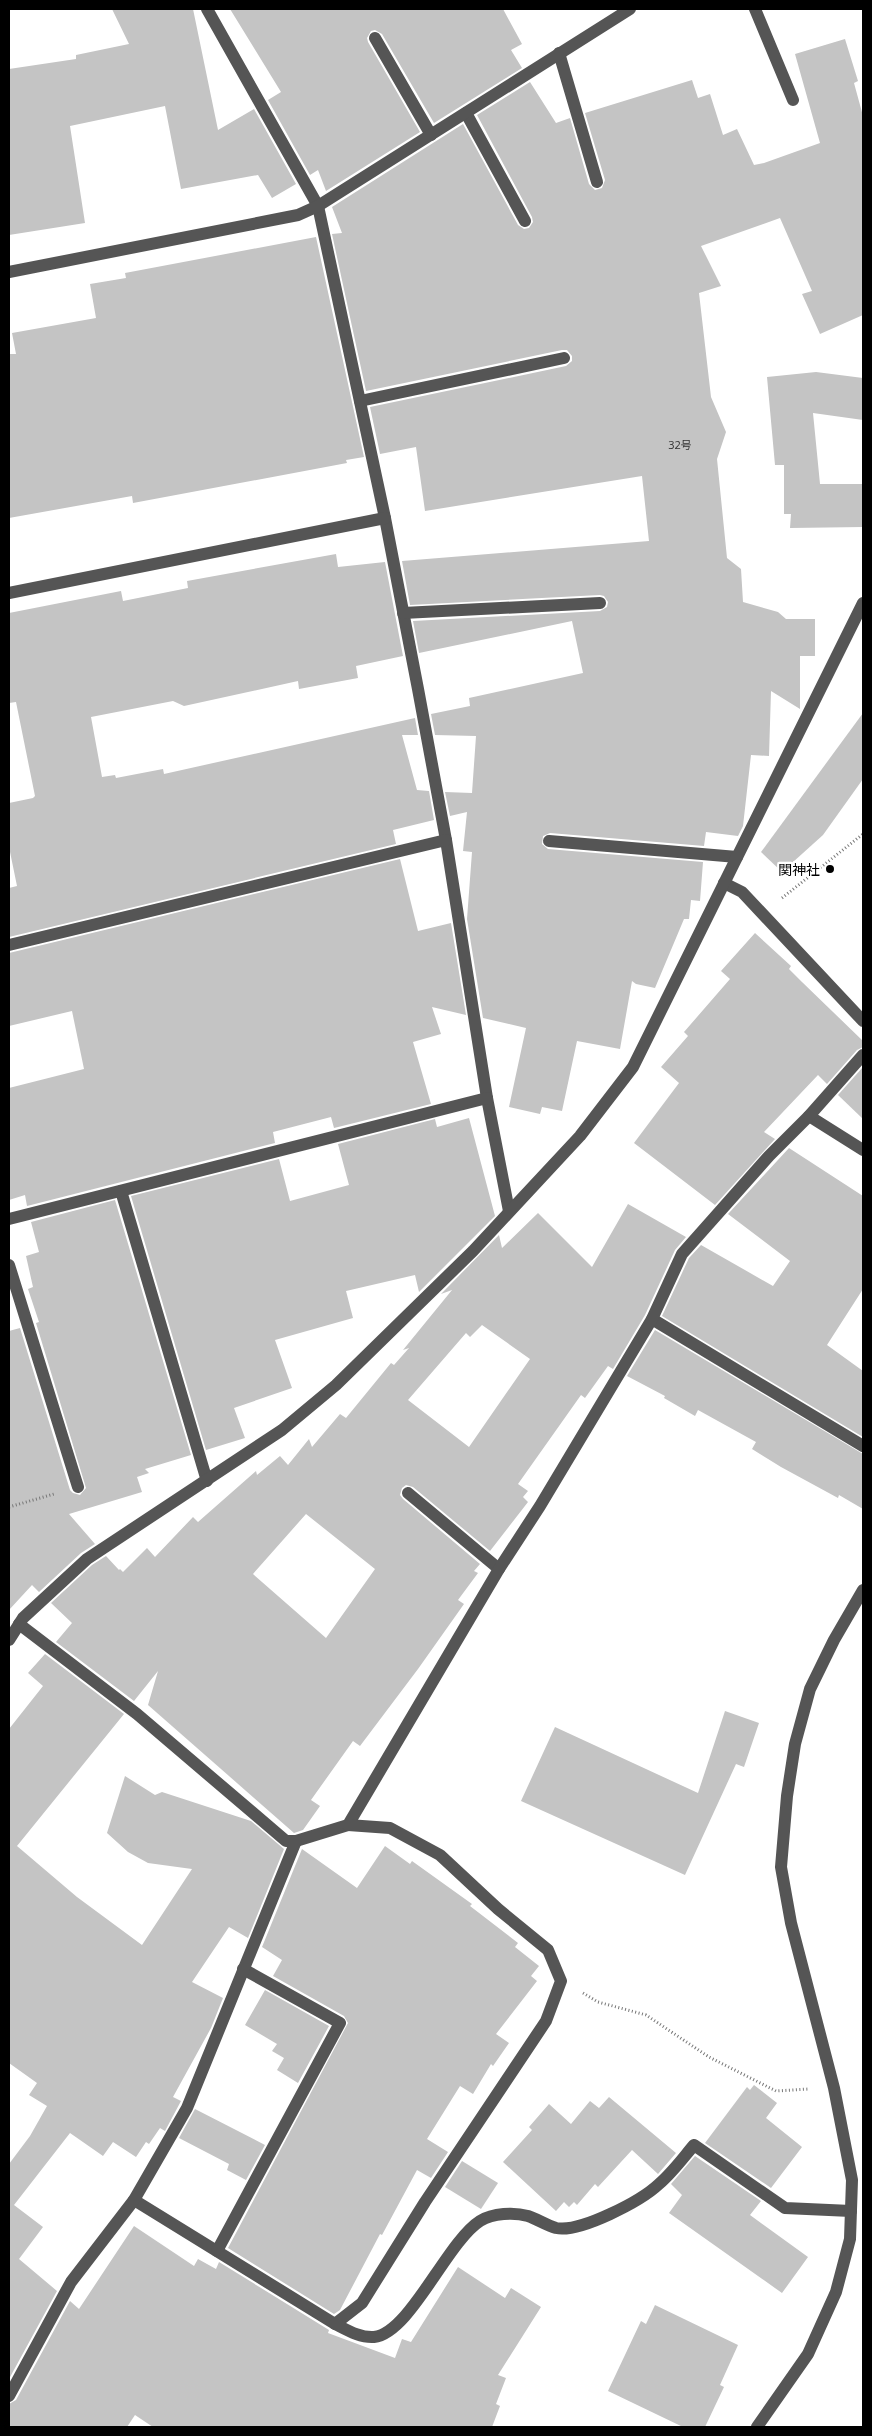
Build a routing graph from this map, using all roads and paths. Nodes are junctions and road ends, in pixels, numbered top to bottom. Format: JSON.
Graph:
{"nodes":[{"id":1,"x":207,"y":9,"type":"edge"},
{"id":2,"x":630,"y":9,"type":"edge"},
{"id":3,"x":756,"y":9,"type":"edge"},
{"id":4,"x":375,"y":38,"type":"dead end"},
{"id":5,"x":559,"y":53,"type":"junction"},
{"id":6,"x":793,"y":100,"type":"dead end"},
{"id":7,"x":466,"y":113,"type":"junction"},
{"id":8,"x":431,"y":135,"type":"junction"},
{"id":9,"x":597,"y":182,"type":"dead end"},
{"id":10,"x":318,"y":206,"type":"junction"},
{"id":11,"x":525,"y":220,"type":"dead end"},
{"id":12,"x":9,"y":272,"type":"edge"},
{"id":13,"x":564,"y":358,"type":"dead end"},
{"id":14,"x":360,"y":401,"type":"junction"},
{"id":15,"x":384,"y":518,"type":"junction"},
{"id":16,"x":9,"y":593,"type":"edge"},
{"id":17,"x":600,"y":603,"type":"dead end"},
{"id":18,"x":863,"y":603,"type":"edge"},
{"id":19,"x":403,"y":614,"type":"junction"},
{"id":20,"x":863,"y":834,"type":"edge"},
{"id":21,"x":446,"y":840,"type":"junction"},
{"id":22,"x":549,"y":841,"type":"dead end"},
{"id":23,"x":737,"y":857,"type":"junction"},
{"id":24,"x":724,"y":883,"type":"junction"},
{"id":25,"x":762,"y":914,"type":"junction"},
{"id":26,"x":9,"y":945,"type":"edge"},
{"id":27,"x":863,"y":1021,"type":"edge"},
{"id":28,"x":863,"y":1055,"type":"edge"},
{"id":29,"x":487,"y":1098,"type":"junction"},
{"id":30,"x":809,"y":1116,"type":"junction"},
{"id":31,"x":863,"y":1150,"type":"edge"},
{"id":32,"x":121,"y":1191,"type":"junction"},
{"id":33,"x":509,"y":1211,"type":"junction"},
{"id":34,"x":9,"y":1219,"type":"edge"},
{"id":35,"x":9,"y":1265,"type":"edge"},
{"id":36,"x":652,"y":1319,"type":"junction"},
{"id":37,"x":863,"y":1446,"type":"edge"},
{"id":38,"x":207,"y":1480,"type":"junction"},
{"id":39,"x":78,"y":1487,"type":"joint"},
{"id":40,"x":408,"y":1493,"type":"dead end"},
{"id":41,"x":9,"y":1507,"type":"edge"},
{"id":42,"x":499,"y":1569,"type":"junction"},
{"id":43,"x":863,"y":1590,"type":"edge"},
{"id":44,"x":19,"y":1624,"type":"junction"},
{"id":45,"x":9,"y":1640,"type":"edge"},
{"id":46,"x":348,"y":1825,"type":"junction"},
{"id":47,"x":296,"y":1841,"type":"junction"},
{"id":48,"x":243,"y":1969,"type":"junction"},
{"id":49,"x":561,"y":1981,"type":"junction"},
{"id":50,"x":834,"y":2088,"type":"junction"},
{"id":51,"x":134,"y":2200,"type":"junction"},
{"id":52,"x":851,"y":2211,"type":"junction"},
{"id":53,"x":217,"y":2251,"type":"junction"},
{"id":54,"x":335,"y":2324,"type":"junction"},
{"id":55,"x":9,"y":2396,"type":"edge"},
{"id":56,"x":757,"y":2427,"type":"edge"}],
"edges":[{"from":1,"to":10,"type":"street"},
{"from":2,"to":5,"type":"street"},
{"from":3,"to":6,"type":"street"},
{"from":4,"to":8,"type":"street"},
{"from":5,"to":7,"type":"street"},
{"from":5,"to":9,"type":"street"},
{"from":7,"to":8,"type":"street"},
{"from":7,"to":11,"type":"street"},
{"from":8,"to":10,"type":"street"},
{"from":10,"to":12,"type":"street"},
{"from":10,"to":14,"type":"street"},
{"from":13,"to":14,"type":"street"},
{"from":14,"to":15,"type":"street"},
{"from":15,"to":16,"type":"street"},
{"from":15,"to":19,"type":"street"},
{"from":17,"to":19,"type":"street"},
{"from":18,"to":23,"type":"street"},
{"from":19,"to":21,"type":"street"},
{"from":20,"to":25,"type":"path"},
{"from":21,"to":26,"type":"street"},
{"from":21,"to":29,"type":"street"},
{"from":22,"to":23,"type":"street"},
{"from":23,"to":24,"type":"street"},
{"from":24,"to":25,"type":"street"},
{"from":24,"to":33,"type":"street"},
{"from":25,"to":27,"type":"street"},
{"from":28,"to":30,"type":"street"},
{"from":29,"to":32,"type":"street"},
{"from":29,"to":33,"type":"street"},
{"from":30,"to":31,"type":"street"},
{"from":30,"to":36,"type":"street"},
{"from":32,"to":34,"type":"street"},
{"from":32,"to":38,"type":"street"},
{"from":33,"to":38,"type":"street"},
{"from":35,"to":39,"type":"street"},
{"from":36,"to":37,"type":"street"},
{"from":36,"to":42,"type":"street"},
{"from":38,"to":44,"type":"street"},
{"from":39,"to":41,"type":"path"},
{"from":40,"to":42,"type":"street"},
{"from":42,"to":46,"type":"street"},
{"from":43,"to":50,"type":"street"},
{"from":44,"to":45,"type":"street"},
{"from":44,"to":47,"type":"street"},
{"from":46,"to":47,"type":"street"},
{"from":46,"to":49,"type":"street"},
{"from":47,"to":48,"type":"street"},
{"from":48,"to":51,"type":"street"},
{"from":48,"to":53,"type":"street"},
{"from":49,"to":50,"type":"path"},
{"from":49,"to":54,"type":"street"},
{"from":50,"to":52,"type":"street"},
{"from":51,"to":53,"type":"street"},
{"from":51,"to":55,"type":"street"},
{"from":52,"to":54,"type":"street"},
{"from":52,"to":56,"type":"street"},
{"from":53,"to":54,"type":"street"}]}
